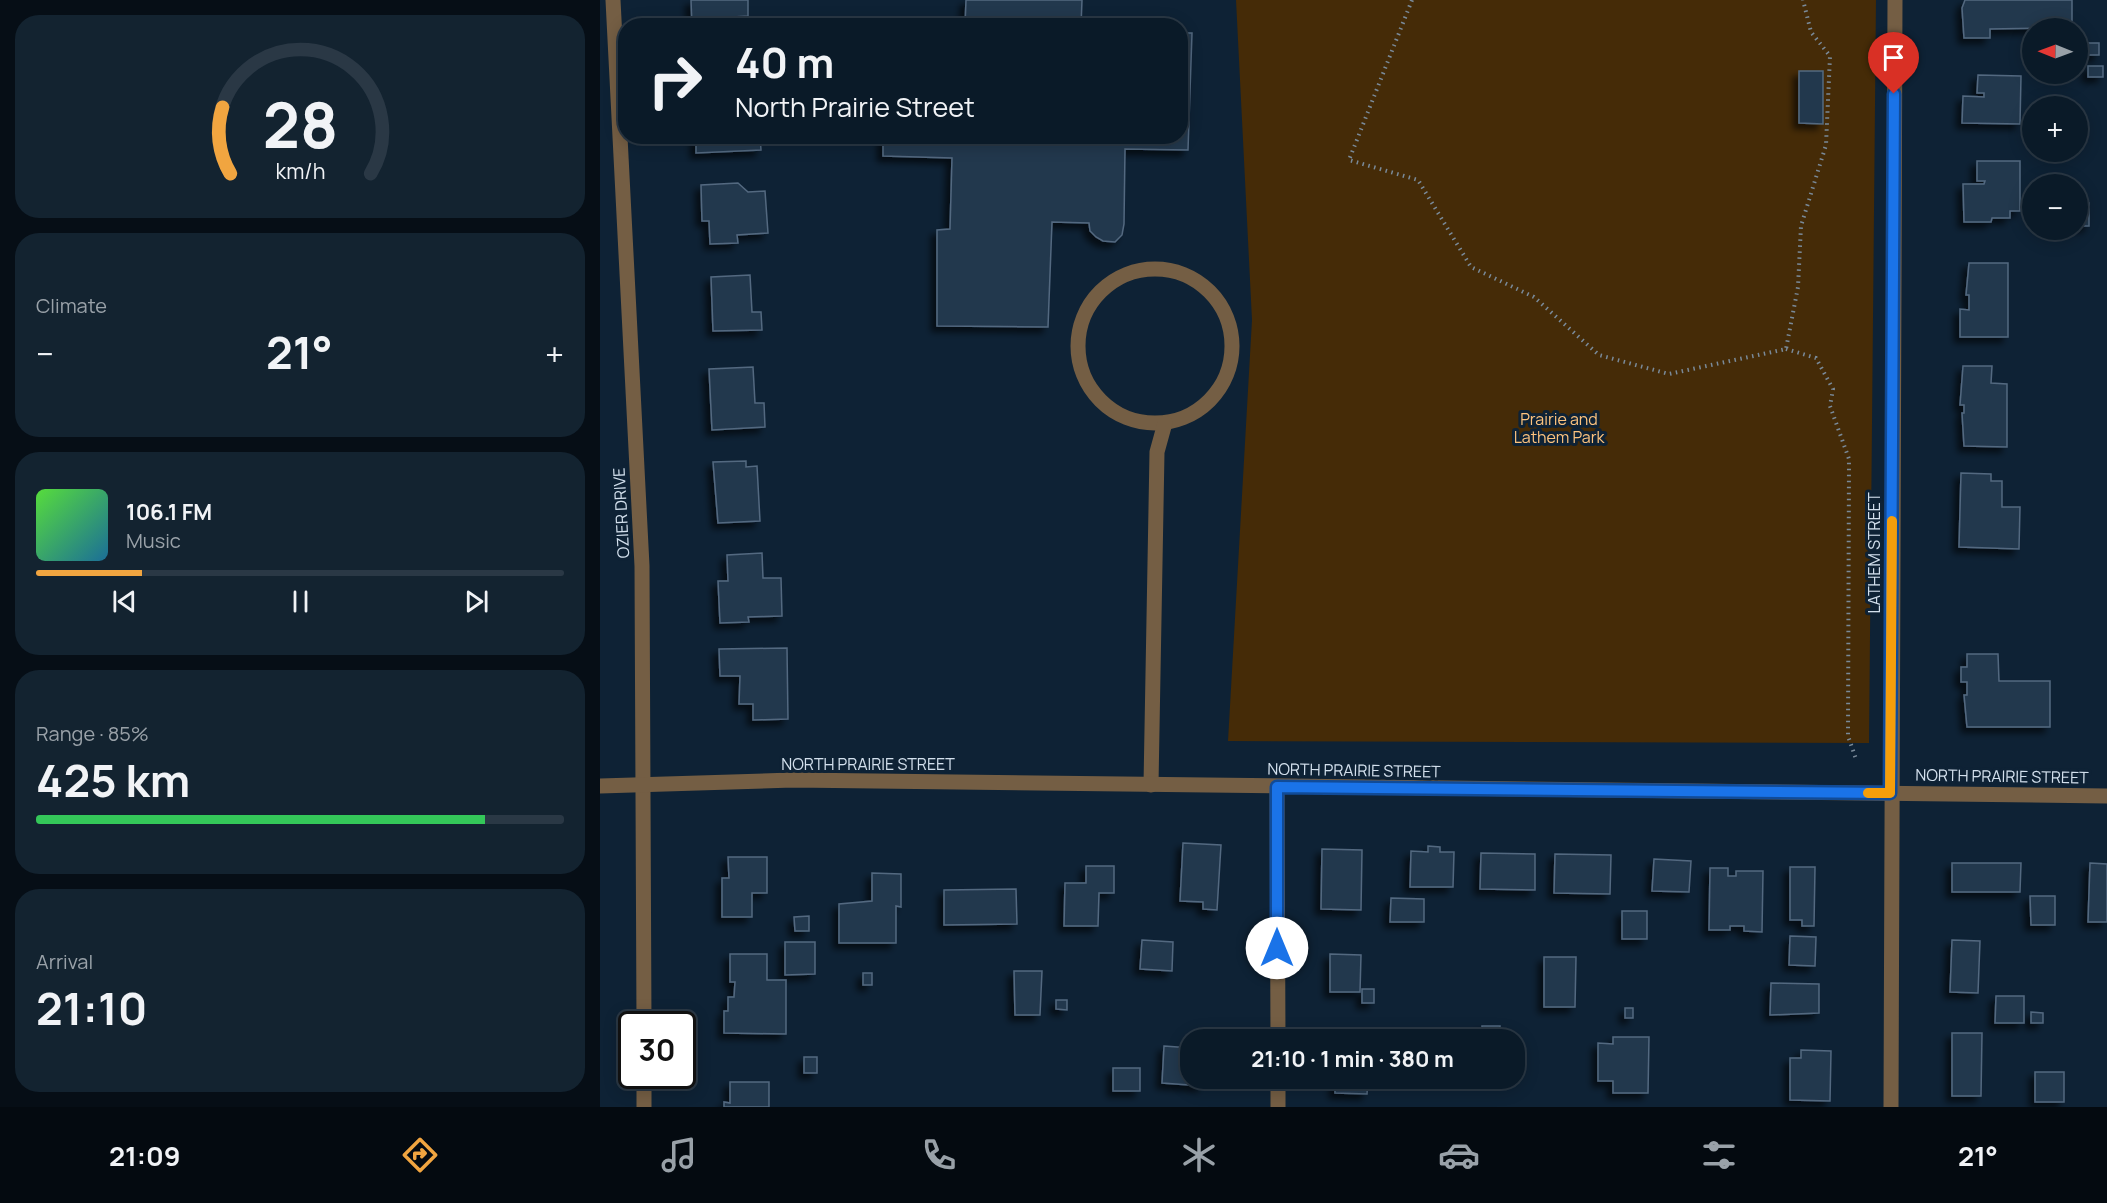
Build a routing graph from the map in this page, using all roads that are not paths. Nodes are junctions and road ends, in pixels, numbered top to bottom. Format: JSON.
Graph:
{"nodes":[{"id":1,"x":613,"y":0,"type":"edge"},
{"id":2,"x":1895,"y":0,"type":"edge"},
{"id":3,"x":618,"y":98,"type":"edge"},
{"id":4,"x":620,"y":144,"type":"edge"},
{"id":5,"x":1165,"y":423,"type":"junction"},
{"id":6,"x":1151,"y":785,"type":"junction"},
{"id":7,"x":600,"y":786,"type":"edge"},
{"id":8,"x":642,"y":786,"type":"junction"},
{"id":9,"x":1277,"y":787,"type":"junction"},
{"id":10,"x":1890,"y":793,"type":"junction"},
{"id":11,"x":2107,"y":796,"type":"edge"},
{"id":12,"x":644,"y":1011,"type":"edge"},
{"id":13,"x":1278,"y":1029,"type":"edge"},
{"id":14,"x":644,"y":1089,"type":"edge"},
{"id":15,"x":1278,"y":1089,"type":"edge"},
{"id":16,"x":644,"y":1107,"type":"edge"},
{"id":17,"x":1278,"y":1107,"type":"edge"},
{"id":18,"x":1891,"y":1107,"type":"edge"}],
"edges":[{"from":1,"to":3,"type":"street","name":"OZIER DRIVE"},
{"from":2,"to":10,"type":"street","name":"LATHEM STREET"},
{"from":4,"to":8,"type":"street","name":"OZIER DRIVE"},
{"from":5,"to":5,"type":"street"},
{"from":5,"to":6,"type":"street"},
{"from":6,"to":8,"type":"street","name":"NORTH PRAIRIE STREET"},
{"from":6,"to":9,"type":"street","name":"NORTH PRAIRIE STREET"},
{"from":7,"to":8,"type":"street","name":"NORTH PRAIRIE STREET"},
{"from":8,"to":12,"type":"street","name":"OZIER DRIVE"},
{"from":9,"to":10,"type":"street","name":"NORTH PRAIRIE STREET"},
{"from":9,"to":13,"type":"street"},
{"from":10,"to":11,"type":"street","name":"NORTH PRAIRIE STREET"},
{"from":10,"to":18,"type":"street","name":"LATHEM STREET"},
{"from":14,"to":16,"type":"street"},
{"from":15,"to":17,"type":"street"}]}
